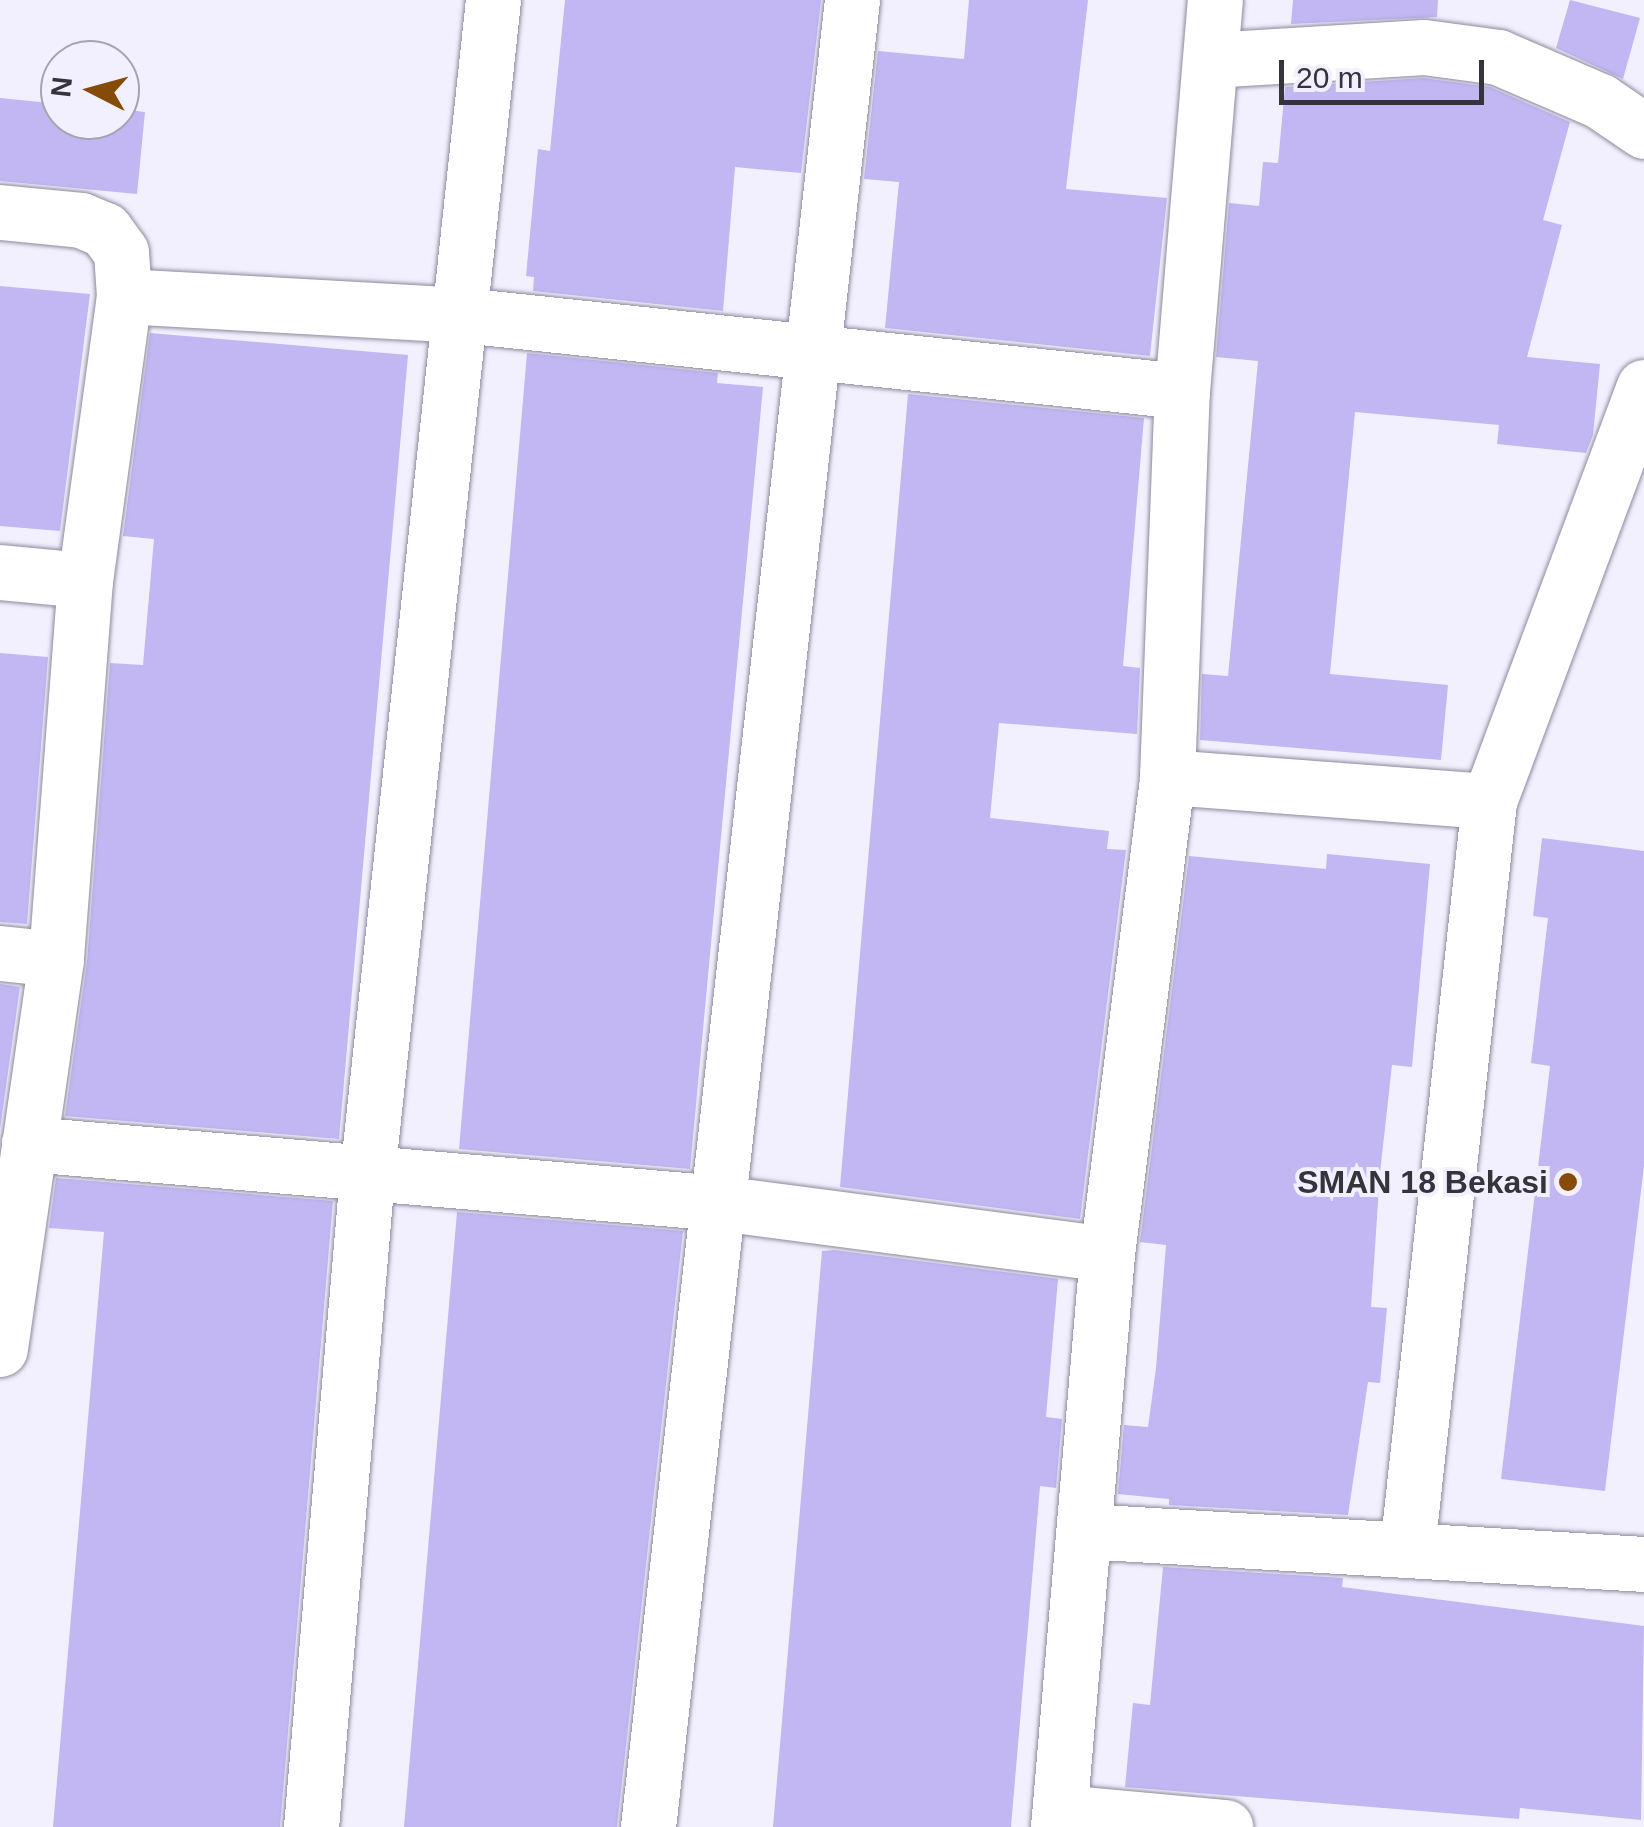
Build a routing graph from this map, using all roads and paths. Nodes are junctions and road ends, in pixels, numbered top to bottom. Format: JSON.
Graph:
{"nodes":[{"id":1,"x":492,"y":0,"type":"edge"},
{"id":2,"x":852,"y":0,"type":"edge"},
{"id":3,"x":1215,"y":0,"type":"edge"},
{"id":4,"x":1210,"y":60,"type":"junction"},
{"id":5,"x":1644,"y":131,"type":"edge"},
{"id":6,"x":0,"y":212,"type":"edge"},
{"id":7,"x":124,"y":296,"type":"junction"},
{"id":8,"x":462,"y":315,"type":"junction"},
{"id":9,"x":815,"y":357,"type":"junction"},
{"id":10,"x":1644,"y":387,"type":"edge"},
{"id":11,"x":1182,"y":391,"type":"junction"},
{"id":12,"x":0,"y":572,"type":"edge"},
{"id":13,"x":85,"y":580,"type":"junction"},
{"id":14,"x":1166,"y":777,"type":"junction"},
{"id":15,"x":1489,"y":801,"type":"junction"},
{"id":16,"x":0,"y":953,"type":"edge"},
{"id":17,"x":56,"y":958,"type":"junction"},
{"id":18,"x":29,"y":1144,"type":"junction"},
{"id":19,"x":367,"y":1175,"type":"junction"},
{"id":20,"x":720,"y":1203,"type":"junction"},
{"id":21,"x":1107,"y":1254,"type":"junction"},
{"id":22,"x":2,"y":1288,"type":"edge"},
{"id":23,"x":0,"y":1348,"type":"edge"},
{"id":24,"x":1084,"y":1531,"type":"junction"},
{"id":25,"x":1407,"y":1549,"type":"junction"},
{"id":26,"x":1644,"y":1564,"type":"edge"},
{"id":27,"x":1059,"y":1820,"type":"edge"},
{"id":28,"x":311,"y":1827,"type":"edge"},
{"id":29,"x":648,"y":1827,"type":"edge"},
{"id":30,"x":1225,"y":1827,"type":"edge"}],
"edges":[{"from":1,"to":8,"type":"street"},
{"from":2,"to":9,"type":"street"},
{"from":3,"to":4,"type":"street"},
{"from":4,"to":5,"type":"street"},
{"from":4,"to":11,"type":"street"},
{"from":6,"to":7,"type":"street"},
{"from":7,"to":8,"type":"street"},
{"from":7,"to":13,"type":"street"},
{"from":8,"to":9,"type":"street"},
{"from":8,"to":19,"type":"street"},
{"from":9,"to":11,"type":"street"},
{"from":9,"to":20,"type":"street"},
{"from":10,"to":15,"type":"street"},
{"from":11,"to":14,"type":"street"},
{"from":12,"to":13,"type":"street"},
{"from":13,"to":17,"type":"street"},
{"from":14,"to":15,"type":"street"},
{"from":14,"to":21,"type":"street"},
{"from":15,"to":25,"type":"street"},
{"from":16,"to":17,"type":"street"},
{"from":17,"to":18,"type":"street"},
{"from":18,"to":19,"type":"street"},
{"from":18,"to":22,"type":"street"},
{"from":19,"to":20,"type":"street"},
{"from":19,"to":28,"type":"street"},
{"from":20,"to":21,"type":"street"},
{"from":20,"to":29,"type":"street"},
{"from":21,"to":24,"type":"street"},
{"from":22,"to":23,"type":"street"},
{"from":24,"to":25,"type":"street"},
{"from":24,"to":27,"type":"street"},
{"from":25,"to":26,"type":"street"},
{"from":27,"to":30,"type":"street"}]}
